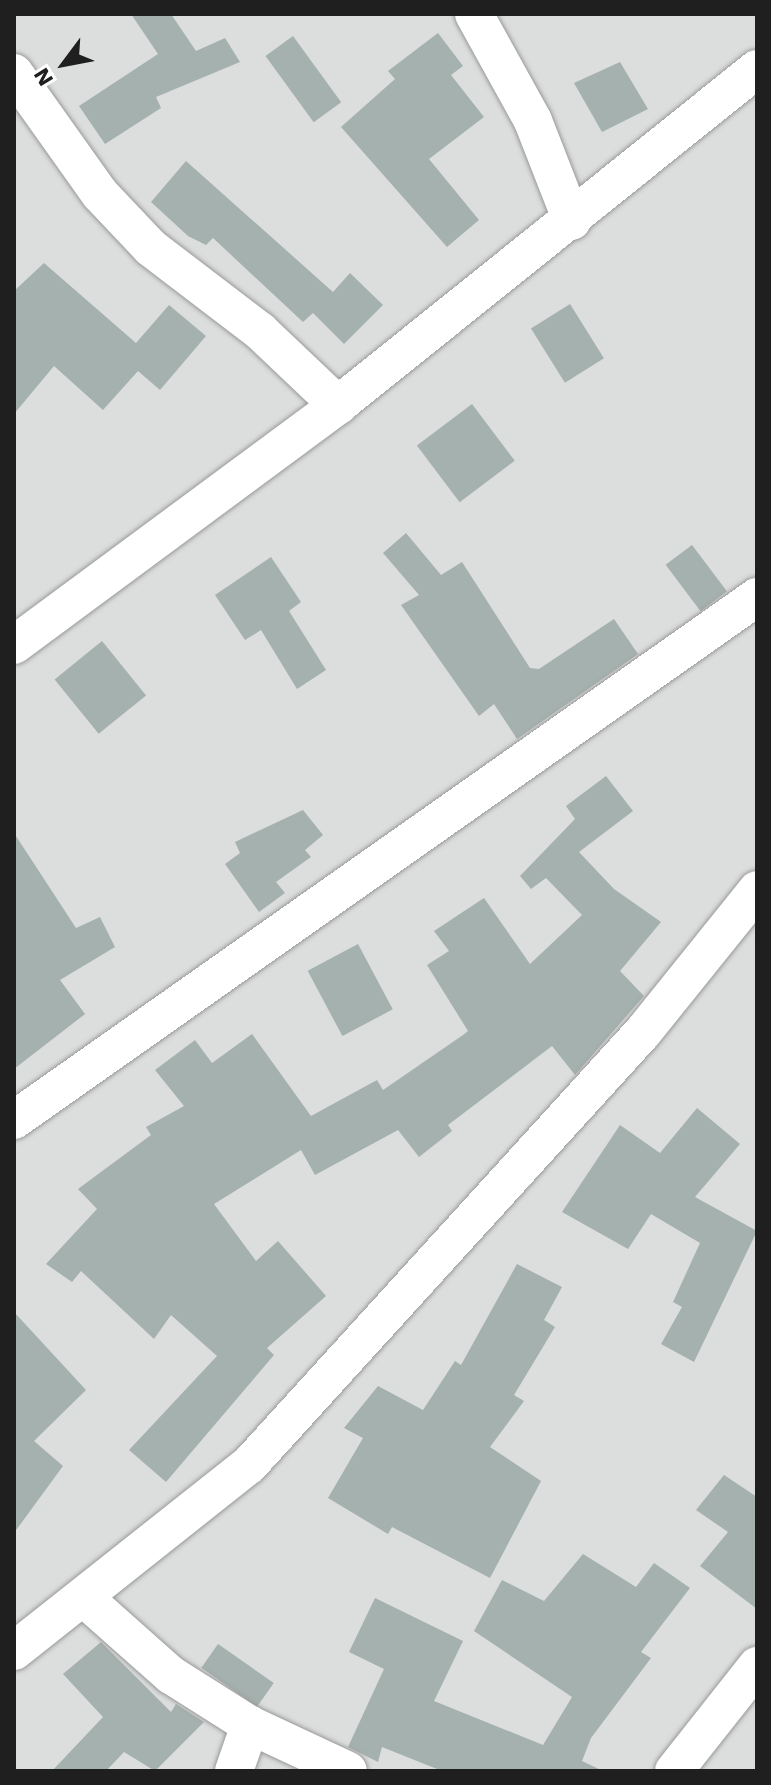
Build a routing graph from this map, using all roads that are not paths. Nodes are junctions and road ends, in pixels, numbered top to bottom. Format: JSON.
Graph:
{"nodes":[{"id":1,"x":474,"y":14,"type":"edge"},
{"id":2,"x":757,"y":69,"type":"edge"},
{"id":3,"x":14,"y":73,"type":"edge"},
{"id":4,"x":572,"y":221,"type":"junction"},
{"id":5,"x":338,"y":405,"type":"junction"},
{"id":6,"x":757,"y":597,"type":"edge"},
{"id":7,"x":14,"y":645,"type":"edge"},
{"id":8,"x":757,"y":890,"type":"edge"},
{"id":9,"x":14,"y":1120,"type":"edge"},
{"id":10,"x":83,"y":1597,"type":"junction"},
{"id":11,"x":14,"y":1651,"type":"edge"},
{"id":12,"x":757,"y":1666,"type":"edge"},
{"id":13,"x":250,"y":1725,"type":"junction"},
{"id":14,"x":234,"y":1771,"type":"edge"},
{"id":15,"x":348,"y":1771,"type":"edge"},
{"id":16,"x":674,"y":1771,"type":"edge"}],
"edges":[{"from":1,"to":4,"type":"street"},
{"from":2,"to":4,"type":"street"},
{"from":3,"to":5,"type":"street"},
{"from":4,"to":5,"type":"street"},
{"from":5,"to":7,"type":"street"},
{"from":6,"to":9,"type":"street"},
{"from":8,"to":10,"type":"street"},
{"from":10,"to":11,"type":"street"},
{"from":10,"to":13,"type":"street"},
{"from":12,"to":16,"type":"street"},
{"from":13,"to":14,"type":"street"},
{"from":13,"to":15,"type":"street"}]}
